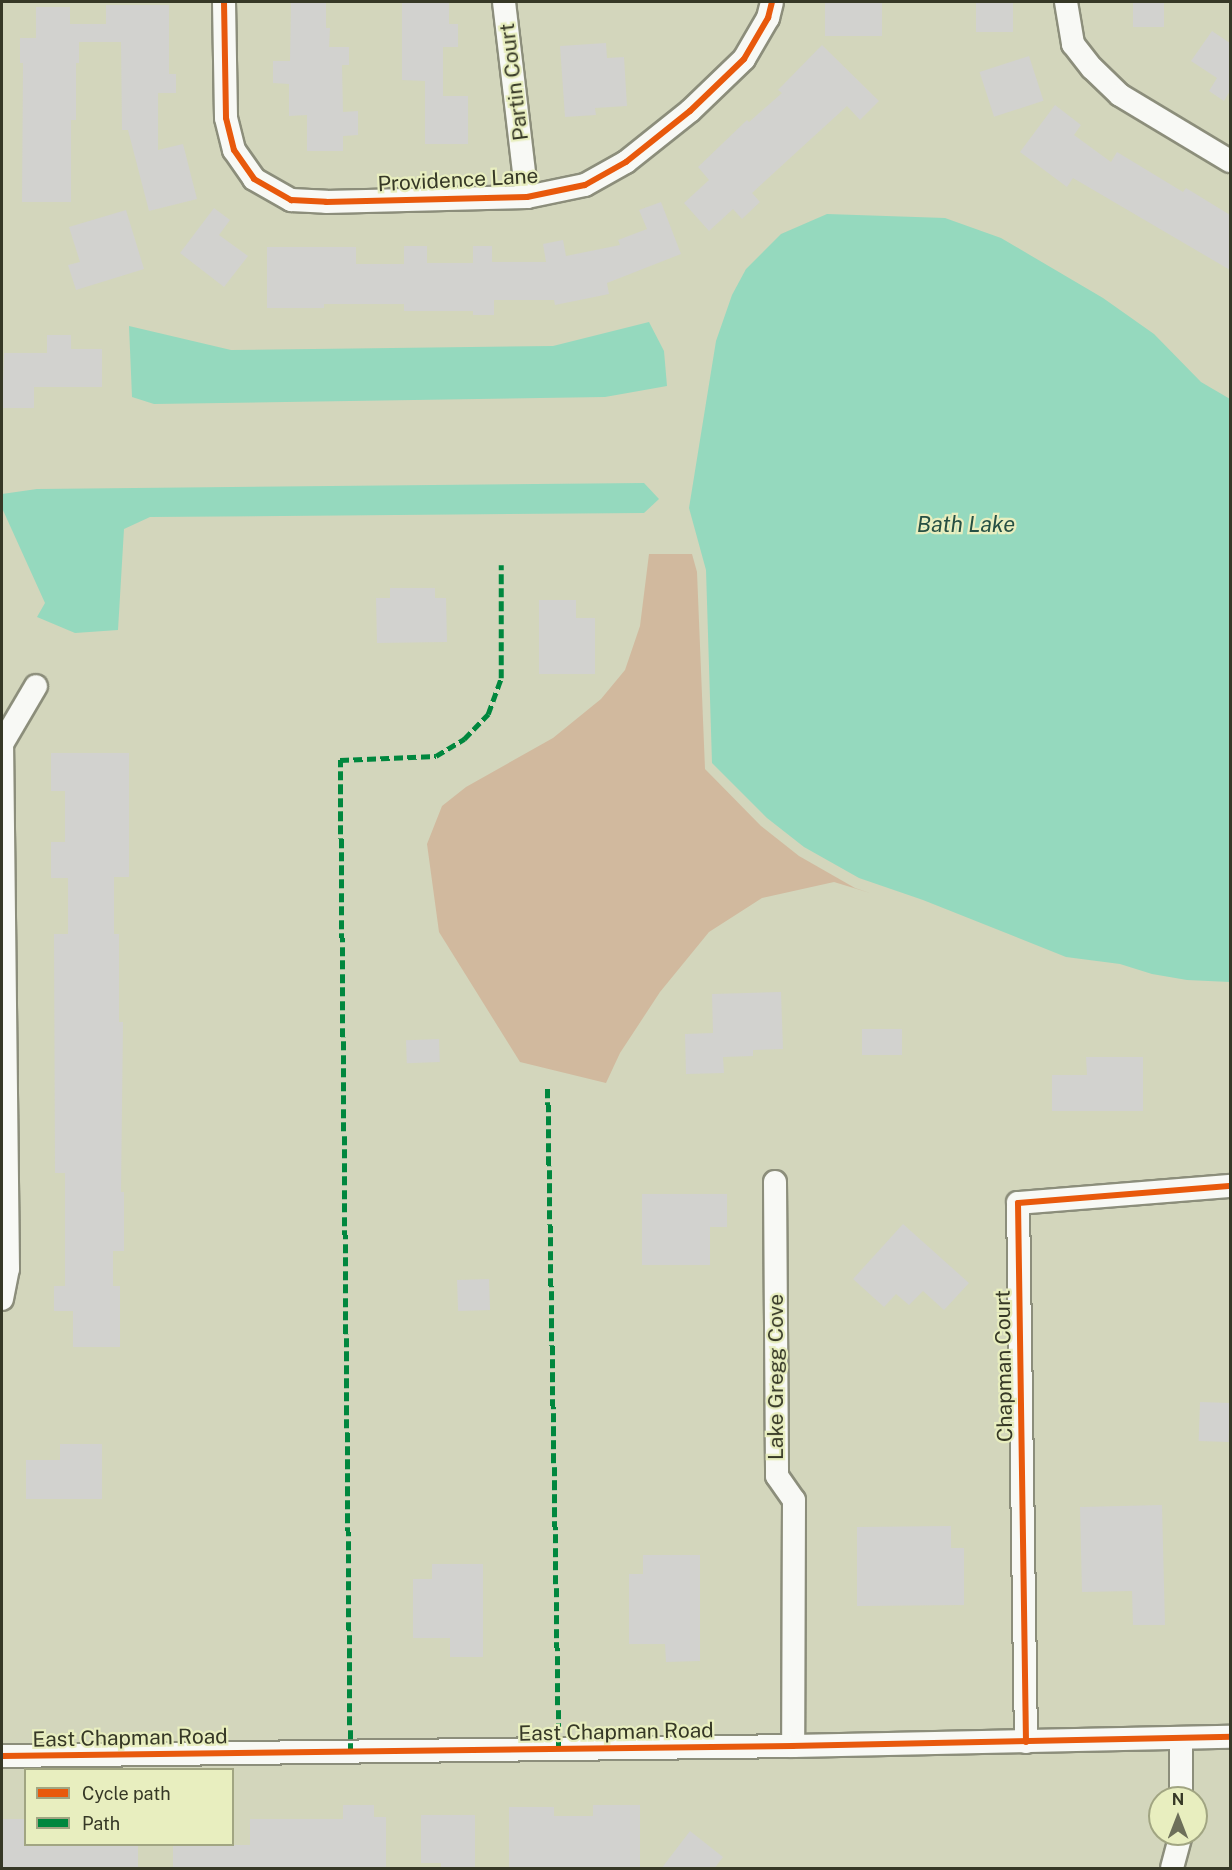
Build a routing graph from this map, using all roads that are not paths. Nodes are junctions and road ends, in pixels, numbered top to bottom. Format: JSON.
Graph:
{"nodes":[{"id":1,"x":224,"y":2,"type":"edge"},
{"id":2,"x":504,"y":2,"type":"edge"},
{"id":3,"x":772,"y":2,"type":"edge"},
{"id":4,"x":1066,"y":2,"type":"edge"},
{"id":5,"x":1230,"y":161,"type":"edge"},
{"id":6,"x":527,"y":197,"type":"junction"},
{"id":7,"x":36,"y":686,"type":"dead end"},
{"id":8,"x":775,"y":1182,"type":"dead end"},
{"id":9,"x":1230,"y":1186,"type":"edge"},
{"id":10,"x":2,"y":1299,"type":"edge"},
{"id":11,"x":1230,"y":1737,"type":"edge"},
{"id":12,"x":1181,"y":1738,"type":"junction"},
{"id":13,"x":1026,"y":1742,"type":"junction"},
{"id":14,"x":804,"y":1746,"type":"junction"},
{"id":15,"x":2,"y":1756,"type":"edge"},
{"id":16,"x":1182,"y":1786,"type":"edge"},
{"id":17,"x":1178,"y":1846,"type":"edge"},
{"id":18,"x":1172,"y":1869,"type":"edge"}],
"edges":[{"from":1,"to":6,"type":"street","name":"Providence Lane"},
{"from":2,"to":6,"type":"street","name":"Partin Court"},
{"from":3,"to":6,"type":"street","name":"Providence Lane"},
{"from":4,"to":5,"type":"street"},
{"from":7,"to":10,"type":"street"},
{"from":8,"to":14,"type":"street","name":"Lake Gregg Cove"},
{"from":9,"to":13,"type":"street","name":"Chapman Court"},
{"from":11,"to":12,"type":"street","name":"East Chapman Road"},
{"from":12,"to":13,"type":"street","name":"East Chapman Road"},
{"from":12,"to":16,"type":"street"},
{"from":13,"to":14,"type":"street","name":"East Chapman Road"},
{"from":14,"to":15,"type":"street","name":"East Chapman Road"},
{"from":17,"to":18,"type":"street"}]}
